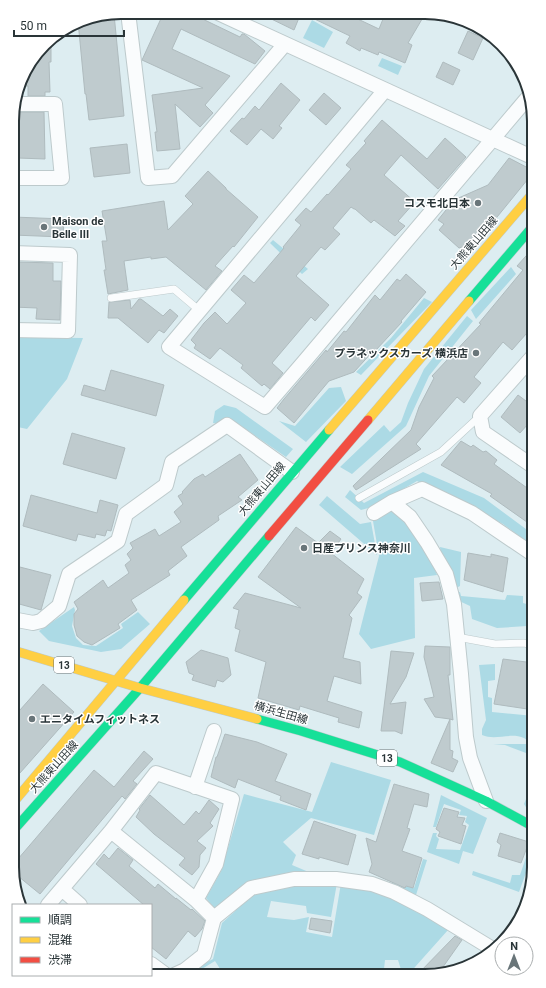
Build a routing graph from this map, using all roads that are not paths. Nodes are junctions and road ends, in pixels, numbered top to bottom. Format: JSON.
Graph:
{"nodes":[{"id":1,"x":129,"y":19,"type":"edge"},
{"id":2,"x":231,"y":19,"type":"edge"},
{"id":3,"x":285,"y":44,"type":"junction"},
{"id":4,"x":385,"y":90,"type":"junction"},
{"id":5,"x":525,"y":101,"type":"edge"},
{"id":6,"x":20,"y":104,"type":"edge"},
{"id":7,"x":493,"y":138,"type":"junction"},
{"id":8,"x":527,"y":155,"type":"edge"},
{"id":9,"x":19,"y":178,"type":"edge"},
{"id":10,"x":527,"y":200,"type":"edge"},
{"id":11,"x":527,"y":233,"type":"edge"},
{"id":12,"x":19,"y":253,"type":"edge"},
{"id":13,"x":111,"y":298,"type":"dead end"},
{"id":14,"x":200,"y":311,"type":"junction"},
{"id":15,"x":19,"y":330,"type":"edge"},
{"id":16,"x":527,"y":363,"type":"edge"},
{"id":17,"x":480,"y":416,"type":"junction"},
{"id":18,"x":527,"y":462,"type":"edge"},
{"id":19,"x":292,"y":472,"type":"junction"},
{"id":20,"x":358,"y":498,"type":"dead end"},
{"id":21,"x":392,"y":502,"type":"junction"},
{"id":22,"x":372,"y":514,"type":"dead end"},
{"id":23,"x":527,"y":550,"type":"edge"},
{"id":24,"x":19,"y":620,"type":"edge"},
{"id":25,"x":458,"y":637,"type":"junction"},
{"id":26,"x":527,"y":644,"type":"edge"},
{"id":27,"x":19,"y":652,"type":"edge"},
{"id":28,"x":116,"y":680,"type":"junction"},
{"id":29,"x":140,"y":688,"type":"junction"},
{"id":30,"x":214,"y":731,"type":"dead end"},
{"id":31,"x":195,"y":787,"type":"junction"},
{"id":32,"x":19,"y":796,"type":"edge"},
{"id":33,"x":486,"y":801,"type":"junction"},
{"id":34,"x":527,"y":823,"type":"edge"},
{"id":35,"x":19,"y":824,"type":"edge"},
{"id":36,"x":111,"y":831,"type":"junction"},
{"id":37,"x":62,"y":889,"type":"junction"},
{"id":38,"x":196,"y":900,"type":"junction"},
{"id":39,"x":49,"y":904,"type":"edge"},
{"id":40,"x":79,"y":904,"type":"edge"},
{"id":41,"x":214,"y":918,"type":"junction"},
{"id":42,"x":489,"y":947,"type":"edge"},
{"id":43,"x":186,"y":969,"type":"edge"}],
"edges":[{"from":1,"to":3,"type":"street"},
{"from":2,"to":3,"type":"street"},
{"from":3,"to":4,"type":"street"},
{"from":4,"to":7,"type":"street"},
{"from":4,"to":14,"type":"street"},
{"from":5,"to":7,"type":"street"},
{"from":6,"to":9,"type":"street"},
{"from":7,"to":8,"type":"street"},
{"from":7,"to":14,"type":"street"},
{"from":10,"to":19,"type":"street","name":"大熊東山田線"},
{"from":11,"to":29,"type":"street","name":"大熊東山田線"},
{"from":12,"to":15,"type":"street"},
{"from":13,"to":14,"type":"lane"},
{"from":16,"to":17,"type":"street"},
{"from":17,"to":18,"type":"street"},
{"from":17,"to":20,"type":"lane"},
{"from":19,"to":24,"type":"street"},
{"from":19,"to":28,"type":"street","name":"大熊東山田線"},
{"from":21,"to":22,"type":"street"},
{"from":21,"to":23,"type":"street"},
{"from":21,"to":25,"type":"street"},
{"from":25,"to":26,"type":"lane"},
{"from":25,"to":33,"type":"street"},
{"from":27,"to":28,"type":"street","name":"横浜生田線","number":"13"},
{"from":28,"to":29,"type":"street","name":"横浜生田線","number":"13"},
{"from":28,"to":32,"type":"street","name":"大熊東山田線"},
{"from":29,"to":33,"type":"street","name":"横浜生田線","number":"13"},
{"from":29,"to":35,"type":"street","name":"大熊東山田線"},
{"from":30,"to":31,"type":"street"},
{"from":31,"to":36,"type":"street"},
{"from":31,"to":38,"type":"street"},
{"from":33,"to":34,"type":"street","name":"横浜生田線","number":"13"},
{"from":36,"to":37,"type":"street"},
{"from":36,"to":38,"type":"street"},
{"from":37,"to":39,"type":"street"},
{"from":37,"to":40,"type":"street"},
{"from":38,"to":41,"type":"street"},
{"from":41,"to":42,"type":"street"},
{"from":41,"to":43,"type":"street"}]}
